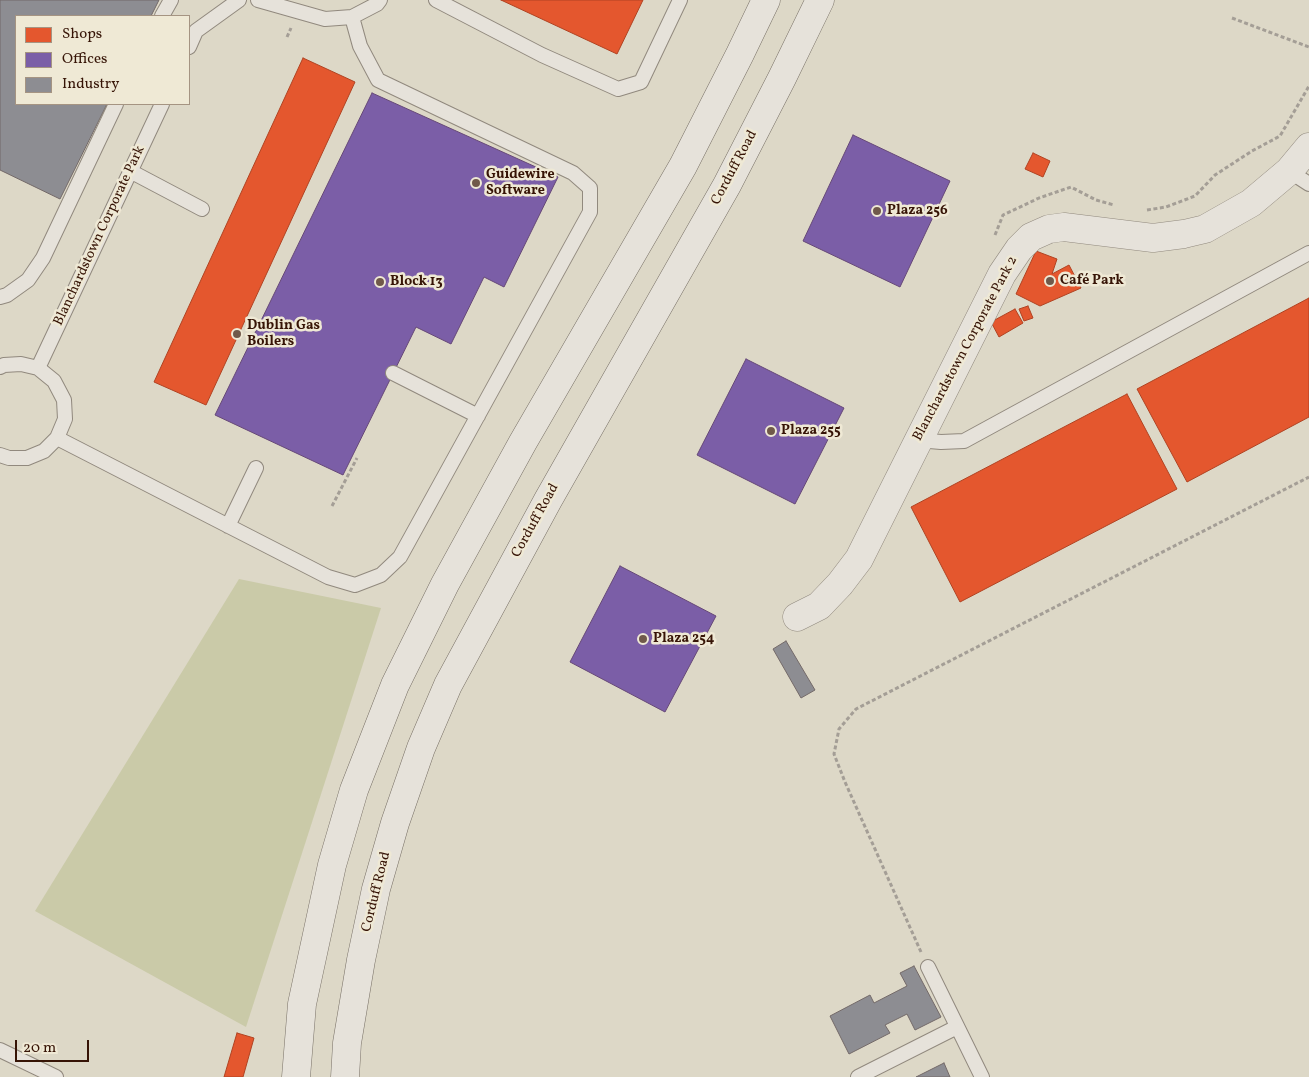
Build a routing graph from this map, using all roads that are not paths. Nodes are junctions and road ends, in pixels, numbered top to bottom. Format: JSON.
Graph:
{"nodes":[{"id":1,"x":171,"y":0,"type":"edge"},
{"id":2,"x":239,"y":0,"type":"edge"},
{"id":3,"x":258,"y":0,"type":"edge"},
{"id":4,"x":380,"y":0,"type":"edge"},
{"id":5,"x":436,"y":0,"type":"edge"},
{"id":6,"x":680,"y":0,"type":"edge"},
{"id":7,"x":766,"y":0,"type":"edge"},
{"id":8,"x":820,"y":0,"type":"edge"},
{"id":9,"x":163,"y":15,"type":"edge"},
{"id":10,"x":352,"y":17,"type":"junction"},
{"id":11,"x":190,"y":45,"type":"edge"},
{"id":12,"x":116,"y":105,"type":"edge"},
{"id":13,"x":162,"y":105,"type":"edge"},
{"id":14,"x":1309,"y":147,"type":"edge"},
{"id":15,"x":130,"y":171,"type":"junction"},
{"id":16,"x":1299,"y":178,"type":"edge"},
{"id":17,"x":202,"y":209,"type":"dead end"},
{"id":18,"x":1309,"y":252,"type":"edge"},
{"id":19,"x":0,"y":297,"type":"edge"},
{"id":20,"x":0,"y":367,"type":"edge"},
{"id":21,"x":38,"y":368,"type":"junction"},
{"id":22,"x":393,"y":373,"type":"dead end"},
{"id":23,"x":478,"y":416,"type":"junction"},
{"id":24,"x":57,"y":438,"type":"junction"},
{"id":25,"x":918,"y":440,"type":"junction"},
{"id":26,"x":0,"y":455,"type":"edge"},
{"id":27,"x":256,"y":468,"type":"dead end"},
{"id":28,"x":228,"y":526,"type":"junction"},
{"id":29,"x":797,"y":617,"type":"dead end"},
{"id":30,"x":928,"y":967,"type":"road end"},
{"id":31,"x":957,"y":1027,"type":"junction"},
{"id":32,"x":0,"y":1050,"type":"edge"},
{"id":33,"x":56,"y":1077,"type":"edge"},
{"id":34,"x":296,"y":1077,"type":"edge"},
{"id":35,"x":344,"y":1077,"type":"edge"},
{"id":36,"x":858,"y":1077,"type":"edge"},
{"id":37,"x":982,"y":1077,"type":"edge"}],
"edges":[{"from":1,"to":9,"type":"lane"},
{"from":2,"to":11,"type":"lane"},
{"from":3,"to":10,"type":"lane"},
{"from":4,"to":10,"type":"lane"},
{"from":5,"to":6,"type":"lane"},
{"from":7,"to":34,"type":"street"},
{"from":8,"to":35,"type":"street","name":"Corduff Road"},
{"from":10,"to":23,"type":"lane"},
{"from":12,"to":19,"type":"lane"},
{"from":13,"to":15,"type":"lane","name":"Blanchardstown Corporate Park"},
{"from":14,"to":16,"type":"street","name":"Blanchardstown Corporate Park 2"},
{"from":15,"to":17,"type":"lane"},
{"from":15,"to":21,"type":"lane","name":"Blanchardstown Corporate Park"},
{"from":16,"to":25,"type":"street","name":"Blanchardstown Corporate Park 2"},
{"from":18,"to":25,"type":"lane"},
{"from":20,"to":21,"type":"lane"},
{"from":21,"to":24,"type":"lane"},
{"from":22,"to":23,"type":"lane"},
{"from":23,"to":28,"type":"lane"},
{"from":24,"to":26,"type":"lane"},
{"from":24,"to":28,"type":"lane"},
{"from":25,"to":29,"type":"street","name":"Blanchardstown Corporate Park 2"},
{"from":27,"to":28,"type":"lane"},
{"from":30,"to":31,"type":"lane"},
{"from":31,"to":36,"type":"lane"},
{"from":31,"to":37,"type":"lane"},
{"from":32,"to":33,"type":"lane"}]}
